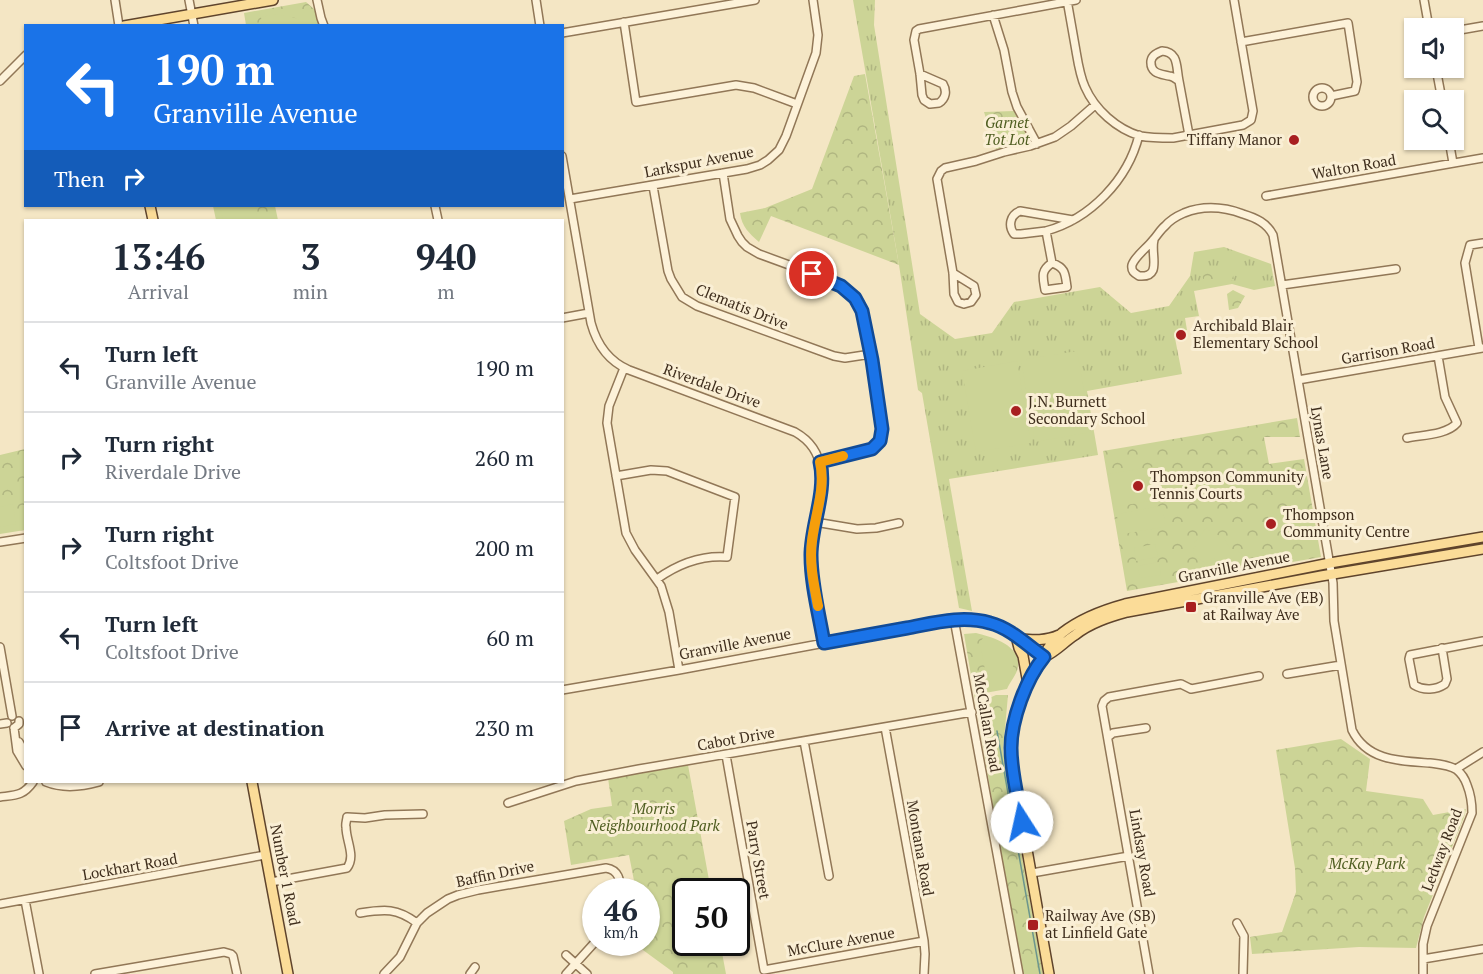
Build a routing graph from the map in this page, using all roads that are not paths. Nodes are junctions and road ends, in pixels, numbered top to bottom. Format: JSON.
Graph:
{"nodes":[{"id":1,"x":115,"y":0,"type":"edge"},
{"id":2,"x":189,"y":0,"type":"edge"},
{"id":3,"x":273,"y":0,"type":"edge"},
{"id":4,"x":317,"y":0,"type":"edge"},
{"id":5,"x":536,"y":0,"type":"edge"},
{"id":6,"x":755,"y":0,"type":"edge"},
{"id":7,"x":813,"y":0,"type":"edge"},
{"id":8,"x":1076,"y":0,"type":"edge"},
{"id":9,"x":1234,"y":0,"type":"edge"},
{"id":10,"x":1424,"y":0,"type":"edge"},
{"id":11,"x":1067,"y":1,"type":"edge"},
{"id":12,"x":192,"y":14,"type":"junction"},
{"id":13,"x":993,"y":15,"type":"junction"},
{"id":14,"x":1427,"y":18,"type":"edge"},
{"id":15,"x":624,"y":22,"type":"junction"},
{"id":16,"x":119,"y":24,"type":"edge"},
{"id":17,"x":135,"y":24,"type":"edge"},
{"id":18,"x":194,"y":24,"type":"edge"},
{"id":19,"x":323,"y":24,"type":"edge"},
{"id":20,"x":540,"y":24,"type":"edge"},
{"id":21,"x":1483,"y":26,"type":"edge"},
{"id":22,"x":1464,"y":30,"type":"edge"},
{"id":23,"x":564,"y":33,"type":"edge"},
{"id":24,"x":1241,"y":42,"type":"junction"},
{"id":25,"x":24,"y":57,"type":"edge"},
{"id":26,"x":920,"y":75,"type":"junction"},
{"id":27,"x":0,"y":81,"type":"edge"},
{"id":28,"x":1179,"y":81,"type":"junction"},
{"id":29,"x":1331,"y":96,"type":"dead end"},
{"id":30,"x":797,"y":104,"type":"junction"},
{"id":31,"x":1095,"y":105,"type":"junction"},
{"id":32,"x":1139,"y":135,"type":"junction"},
{"id":33,"x":1189,"y":135,"type":"junction"},
{"id":34,"x":1036,"y":144,"type":"junction"},
{"id":35,"x":1450,"y":150,"type":"edge"},
{"id":36,"x":1483,"y":158,"type":"edge"},
{"id":37,"x":1452,"y":163,"type":"junction"},
{"id":38,"x":564,"y":167,"type":"edge"},
{"id":39,"x":723,"y":173,"type":"junction"},
{"id":40,"x":653,"y":186,"type":"junction"},
{"id":41,"x":1266,"y":196,"type":"dead end"},
{"id":42,"x":570,"y":199,"type":"junction"},
{"id":43,"x":1073,"y":220,"type":"junction"},
{"id":44,"x":1046,"y":231,"type":"junction"},
{"id":45,"x":1154,"y":240,"type":"junction"},
{"id":46,"x":1483,"y":243,"type":"edge"},
{"id":47,"x":1052,"y":263,"type":"dead end"},
{"id":48,"x":1396,"y":268,"type":"dead end"},
{"id":49,"x":953,"y":273,"type":"junction"},
{"id":50,"x":1282,"y":285,"type":"junction"},
{"id":51,"x":589,"y":313,"type":"junction"},
{"id":52,"x":564,"y":318,"type":"edge"},
{"id":53,"x":1481,"y":348,"type":"edge"},
{"id":54,"x":871,"y":354,"type":"junction"},
{"id":55,"x":1438,"y":356,"type":"junction"},
{"id":56,"x":624,"y":368,"type":"junction"},
{"id":57,"x":1298,"y":380,"type":"junction"},
{"id":58,"x":1407,"y":438,"type":"dead end"},
{"id":59,"x":820,"y":462,"type":"junction"},
{"id":60,"x":616,"y":476,"type":"junction"},
{"id":61,"x":815,"y":522,"type":"junction"},
{"id":62,"x":899,"y":523,"type":"dead end"},
{"id":63,"x":1483,"y":537,"type":"edge"},
{"id":64,"x":24,"y":538,"type":"edge"},
{"id":65,"x":0,"y":542,"type":"edge"},
{"id":66,"x":1483,"y":549,"type":"edge"},
{"id":67,"x":1330,"y":563,"type":"junction"},
{"id":68,"x":1332,"y":575,"type":"junction"},
{"id":69,"x":657,"y":579,"type":"junction"},
{"id":70,"x":954,"y":620,"type":"junction"},
{"id":71,"x":1061,"y":634,"type":"junction"},
{"id":72,"x":1018,"y":637,"type":"junction"},
{"id":73,"x":1483,"y":640,"type":"edge"},
{"id":74,"x":824,"y":643,"type":"junction"},
{"id":75,"x":0,"y":647,"type":"edge"},
{"id":76,"x":1442,"y":648,"type":"junction"},
{"id":77,"x":1044,"y":657,"type":"junction"},
{"id":78,"x":1341,"y":665,"type":"junction"},
{"id":79,"x":679,"y":670,"type":"junction"},
{"id":80,"x":1287,"y":674,"type":"dead end"},
{"id":81,"x":1259,"y":676,"type":"dead end"},
{"id":82,"x":1028,"y":684,"type":"junction"},
{"id":83,"x":564,"y":690,"type":"edge"},
{"id":84,"x":972,"y":712,"type":"junction"},
{"id":85,"x":13,"y":721,"type":"edge"},
{"id":86,"x":885,"y":727,"type":"junction"},
{"id":87,"x":1146,"y":728,"type":"dead end"},
{"id":88,"x":1108,"y":736,"type":"junction"},
{"id":89,"x":16,"y":737,"type":"junction"},
{"id":90,"x":804,"y":741,"type":"junction"},
{"id":91,"x":24,"y":751,"type":"edge"},
{"id":92,"x":1483,"y":752,"type":"edge"},
{"id":93,"x":726,"y":755,"type":"junction"},
{"id":94,"x":24,"y":763,"type":"edge"},
{"id":95,"x":1456,"y":769,"type":"junction"},
{"id":96,"x":32,"y":783,"type":"edge"},
{"id":97,"x":50,"y":783,"type":"edge"},
{"id":98,"x":94,"y":783,"type":"edge"},
{"id":99,"x":252,"y":783,"type":"edge"},
{"id":100,"x":0,"y":797,"type":"edge"},
{"id":101,"x":508,"y":803,"type":"dead end"},
{"id":102,"x":423,"y":814,"type":"dead end"},
{"id":103,"x":266,"y":855,"type":"junction"},
{"id":104,"x":1129,"y":856,"type":"junction"},
{"id":105,"x":1032,"y":873,"type":"junction"},
{"id":106,"x":828,"y":876,"type":"dead end"},
{"id":107,"x":619,"y":878,"type":"edge"},
{"id":108,"x":271,"y":882,"type":"junction"},
{"id":109,"x":25,"y":900,"type":"junction"},
{"id":110,"x":0,"y":904,"type":"edge"},
{"id":111,"x":360,"y":913,"type":"dead end"},
{"id":112,"x":417,"y":923,"type":"junction"},
{"id":113,"x":1237,"y":923,"type":"dead end"},
{"id":114,"x":924,"y":941,"type":"junction"},
{"id":115,"x":1483,"y":948,"type":"edge"},
{"id":116,"x":566,"y":955,"type":"dead end"},
{"id":117,"x":582,"y":956,"type":"edge"},
{"id":118,"x":1423,"y":959,"type":"junction"},
{"id":119,"x":575,"y":963,"type":"junction"},
{"id":120,"x":475,"y":967,"type":"dead end"},
{"id":121,"x":764,"y":969,"type":"joint"},
{"id":122,"x":39,"y":974,"type":"edge"},
{"id":123,"x":95,"y":974,"type":"edge"},
{"id":124,"x":237,"y":974,"type":"edge"},
{"id":125,"x":288,"y":974,"type":"edge"},
{"id":126,"x":384,"y":974,"type":"edge"},
{"id":127,"x":470,"y":974,"type":"edge"},
{"id":128,"x":566,"y":974,"type":"edge"},
{"id":129,"x":587,"y":974,"type":"edge"},
{"id":130,"x":924,"y":974,"type":"edge"},
{"id":131,"x":1019,"y":974,"type":"edge"},
{"id":132,"x":1049,"y":974,"type":"edge"},
{"id":133,"x":1149,"y":974,"type":"edge"},
{"id":134,"x":1243,"y":974,"type":"edge"},
{"id":135,"x":1424,"y":974,"type":"edge"}],
"edges":[{"from":1,"to":16,"type":"street"},
{"from":2,"to":12,"type":"street"},
{"from":3,"to":12,"type":"main road"},
{"from":4,"to":19,"type":"street"},
{"from":5,"to":20,"type":"street"},
{"from":6,"to":15,"type":"street"},
{"from":7,"to":30,"type":"street","name":"Larkspur Avenue"},
{"from":8,"to":11,"type":"street"},
{"from":9,"to":24,"type":"street"},
{"from":10,"to":14,"type":"street"},
{"from":11,"to":13,"type":"street"},
{"from":11,"to":31,"type":"street"},
{"from":12,"to":17,"type":"main road"},
{"from":12,"to":18,"type":"street"},
{"from":13,"to":26,"type":"street"},
{"from":13,"to":34,"type":"street"},
{"from":15,"to":23,"type":"street"},
{"from":15,"to":30,"type":"street"},
{"from":21,"to":22,"type":"street"},
{"from":24,"to":29,"type":"street"},
{"from":24,"to":33,"type":"street"},
{"from":25,"to":27,"type":"street"},
{"from":26,"to":26,"type":"street"},
{"from":28,"to":28,"type":"street"},
{"from":28,"to":33,"type":"street"},
{"from":30,"to":39,"type":"street","name":"Larkspur Avenue"},
{"from":31,"to":32,"type":"street"},
{"from":31,"to":34,"type":"street"},
{"from":32,"to":33,"type":"street"},
{"from":32,"to":43,"type":"street"},
{"from":34,"to":49,"type":"street"},
{"from":35,"to":37,"type":"street"},
{"from":36,"to":37,"type":"street","name":"Walton Road"},
{"from":37,"to":41,"type":"street","name":"Walton Road"},
{"from":38,"to":42,"type":"street","name":"Riverdale Drive"},
{"from":39,"to":40,"type":"street","name":"Larkspur Avenue"},
{"from":39,"to":54,"type":"street"},
{"from":40,"to":42,"type":"street","name":"Larkspur Avenue"},
{"from":40,"to":54,"type":"street","name":"Clematis Drive"},
{"from":42,"to":51,"type":"street","name":"Riverdale Drive"},
{"from":43,"to":44,"type":"street"},
{"from":43,"to":44,"type":"street"},
{"from":44,"to":47,"type":"street"},
{"from":45,"to":45,"type":"street"},
{"from":45,"to":50,"type":"street","name":"Lynas Lane"},
{"from":46,"to":53,"type":"street"},
{"from":48,"to":50,"type":"street"},
{"from":49,"to":49,"type":"street"},
{"from":50,"to":57,"type":"street","name":"Lynas Lane"},
{"from":51,"to":52,"type":"street"},
{"from":51,"to":56,"type":"street","name":"Riverdale Drive"},
{"from":53,"to":55,"type":"street","name":"Garrison Road"},
{"from":54,"to":59,"type":"street"},
{"from":55,"to":57,"type":"street","name":"Garrison Road"},
{"from":55,"to":58,"type":"street"},
{"from":56,"to":59,"type":"street","name":"Riverdale Drive"},
{"from":56,"to":60,"type":"street"},
{"from":57,"to":67,"type":"street","name":"Lynas Lane"},
{"from":59,"to":61,"type":"street"},
{"from":60,"to":69,"type":"street"},
{"from":60,"to":69,"type":"street"},
{"from":61,"to":62,"type":"street"},
{"from":61,"to":74,"type":"street"},
{"from":63,"to":67,"type":"main road","name":"Granville Avenue"},
{"from":64,"to":65,"type":"street"},
{"from":66,"to":68,"type":"main road","name":"Granville Avenue"},
{"from":67,"to":68,"type":"street","name":"Lynas Lane"},
{"from":67,"to":71,"type":"main road","name":"Granville Avenue"},
{"from":68,"to":77,"type":"main road","name":"Granville Avenue"},
{"from":68,"to":78,"type":"street","name":"Lynas Lane"},
{"from":69,"to":79,"type":"street"},
{"from":70,"to":72,"type":"street","name":"Granville Avenue"},
{"from":70,"to":74,"type":"street","name":"Granville Avenue"},
{"from":70,"to":84,"type":"street","name":"McCallan Road"},
{"from":71,"to":72,"type":"main road"},
{"from":71,"to":77,"type":"main road","name":"Granville Avenue"},
{"from":72,"to":77,"type":"street","name":"Granville Avenue"},
{"from":72,"to":82,"type":"main road"},
{"from":73,"to":76,"type":"street"},
{"from":74,"to":79,"type":"street","name":"Granville Avenue"},
{"from":75,"to":85,"type":"street"},
{"from":76,"to":76,"type":"street"},
{"from":77,"to":82,"type":"main road"},
{"from":78,"to":80,"type":"street"},
{"from":78,"to":95,"type":"street","name":"Lynas Lane"},
{"from":79,"to":83,"type":"street","name":"Granville Avenue"},
{"from":81,"to":88,"type":"street","name":"Lindsay Road"},
{"from":82,"to":105,"type":"main road"},
{"from":84,"to":86,"type":"street","name":"Cabot Drive"},
{"from":84,"to":131,"type":"street","name":"McCallan Road"},
{"from":85,"to":89,"type":"street"},
{"from":86,"to":90,"type":"street","name":"Cabot Drive"},
{"from":86,"to":114,"type":"street","name":"Montana Road"},
{"from":87,"to":88,"type":"street"},
{"from":88,"to":104,"type":"street","name":"Lindsay Road"},
{"from":89,"to":91,"type":"street"},
{"from":89,"to":94,"type":"street"},
{"from":90,"to":93,"type":"street","name":"Cabot Drive"},
{"from":90,"to":106,"type":"street"},
{"from":92,"to":95,"type":"street"},
{"from":93,"to":101,"type":"street","name":"Cabot Drive"},
{"from":93,"to":121,"type":"street","name":"Parry Street"},
{"from":95,"to":118,"type":"street","name":"Ledway Road"},
{"from":96,"to":100,"type":"street"},
{"from":97,"to":98,"type":"street"},
{"from":99,"to":103,"type":"main road","name":"Number 1 Road"},
{"from":102,"to":108,"type":"street"},
{"from":103,"to":108,"type":"main road","name":"Number 1 Road"},
{"from":103,"to":109,"type":"street","name":"Lockhart Road"},
{"from":104,"to":105,"type":"street"},
{"from":104,"to":133,"type":"street","name":"Lindsay Road"},
{"from":105,"to":132,"type":"main road"},
{"from":107,"to":112,"type":"street","name":"Baffin Drive"},
{"from":108,"to":125,"type":"main road","name":"Number 1 Road"},
{"from":109,"to":110,"type":"street","name":"Lockhart Road"},
{"from":109,"to":122,"type":"street"},
{"from":111,"to":112,"type":"street"},
{"from":112,"to":126,"type":"street","name":"Baffin Drive"},
{"from":113,"to":134,"type":"street"},
{"from":114,"to":121,"type":"street","name":"McClure Avenue"},
{"from":114,"to":130,"type":"street","name":"Montana Road"},
{"from":115,"to":118,"type":"street"},
{"from":116,"to":119,"type":"street"},
{"from":117,"to":119,"type":"street"},
{"from":118,"to":135,"type":"street","name":"Ledway Road"},
{"from":119,"to":128,"type":"street"},
{"from":119,"to":129,"type":"street"},
{"from":120,"to":127,"type":"street"},
{"from":123,"to":124,"type":"street"}]}
